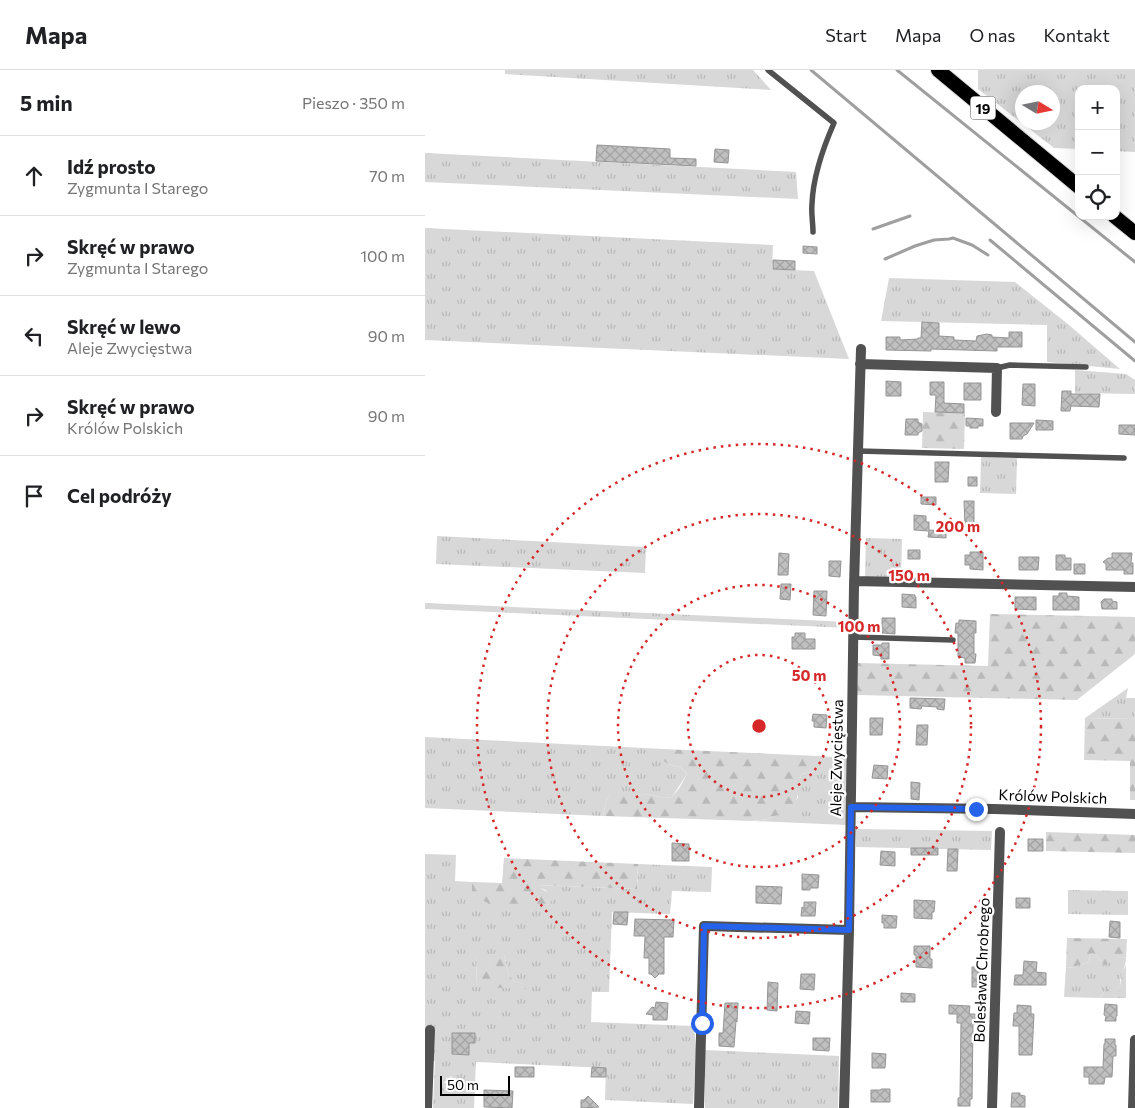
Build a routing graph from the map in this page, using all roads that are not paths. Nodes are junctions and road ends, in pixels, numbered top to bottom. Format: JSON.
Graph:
{"nodes":[{"id":1,"x":768,"y":70,"type":"edge"},
{"id":2,"x":938,"y":70,"type":"edge"},
{"id":3,"x":1075,"y":184,"type":"edge"},
{"id":4,"x":1119,"y":220,"type":"edge"},
{"id":5,"x":813,"y":232,"type":"dead end"},
{"id":6,"x":1135,"y":233,"type":"edge"},
{"id":7,"x":861,"y":349,"type":"dead end"},
{"id":8,"x":860,"y":364,"type":"junction"},
{"id":9,"x":1087,"y":367,"type":"dead end"},
{"id":10,"x":997,"y":368,"type":"junction"},
{"id":11,"x":996,"y":412,"type":"dead end"},
{"id":12,"x":858,"y":451,"type":"junction"},
{"id":13,"x":1124,"y":458,"type":"dead end"},
{"id":14,"x":855,"y":581,"type":"junction"},
{"id":15,"x":1135,"y":588,"type":"edge"},
{"id":16,"x":853,"y":637,"type":"junction"},
{"id":17,"x":953,"y":640,"type":"dead end"},
{"id":18,"x":851,"y":807,"type":"junction"},
{"id":19,"x":1135,"y":814,"type":"edge"},
{"id":20,"x":1000,"y":832,"type":"dead end"},
{"id":21,"x":849,"y":930,"type":"junction"},
{"id":22,"x":429,"y":1030,"type":"dead end"},
{"id":23,"x":1135,"y":1040,"type":"edge"},
{"id":24,"x":427,"y":1108,"type":"edge"},
{"id":25,"x":699,"y":1108,"type":"edge"},
{"id":26,"x":844,"y":1108,"type":"edge"},
{"id":27,"x":992,"y":1108,"type":"edge"},
{"id":28,"x":1133,"y":1108,"type":"edge"}],
"edges":[{"from":1,"to":5,"type":"lane"},
{"from":2,"to":3,"type":"highway","number":"19"},
{"from":4,"to":6,"type":"highway"},
{"from":7,"to":8,"type":"street","name":"Aleje Zwycięstwa"},
{"from":8,"to":10,"type":"street"},
{"from":8,"to":12,"type":"street","name":"Aleje Zwycięstwa"},
{"from":9,"to":10,"type":"lane"},
{"from":10,"to":11,"type":"street"},
{"from":12,"to":13,"type":"lane"},
{"from":12,"to":14,"type":"street","name":"Aleje Zwycięstwa"},
{"from":14,"to":15,"type":"street"},
{"from":14,"to":16,"type":"street","name":"Aleje Zwycięstwa"},
{"from":16,"to":17,"type":"lane"},
{"from":16,"to":18,"type":"street","name":"Aleje Zwycięstwa"},
{"from":18,"to":19,"type":"street","name":"Królów Polskich"},
{"from":18,"to":21,"type":"street","name":"Aleje Zwycięstwa"},
{"from":20,"to":27,"type":"street","name":"Bolesława Chrobrego"},
{"from":21,"to":25,"type":"street"},
{"from":21,"to":26,"type":"street","name":"Aleje Zwycięstwa"},
{"from":22,"to":24,"type":"street"},
{"from":23,"to":28,"type":"street"}]}
